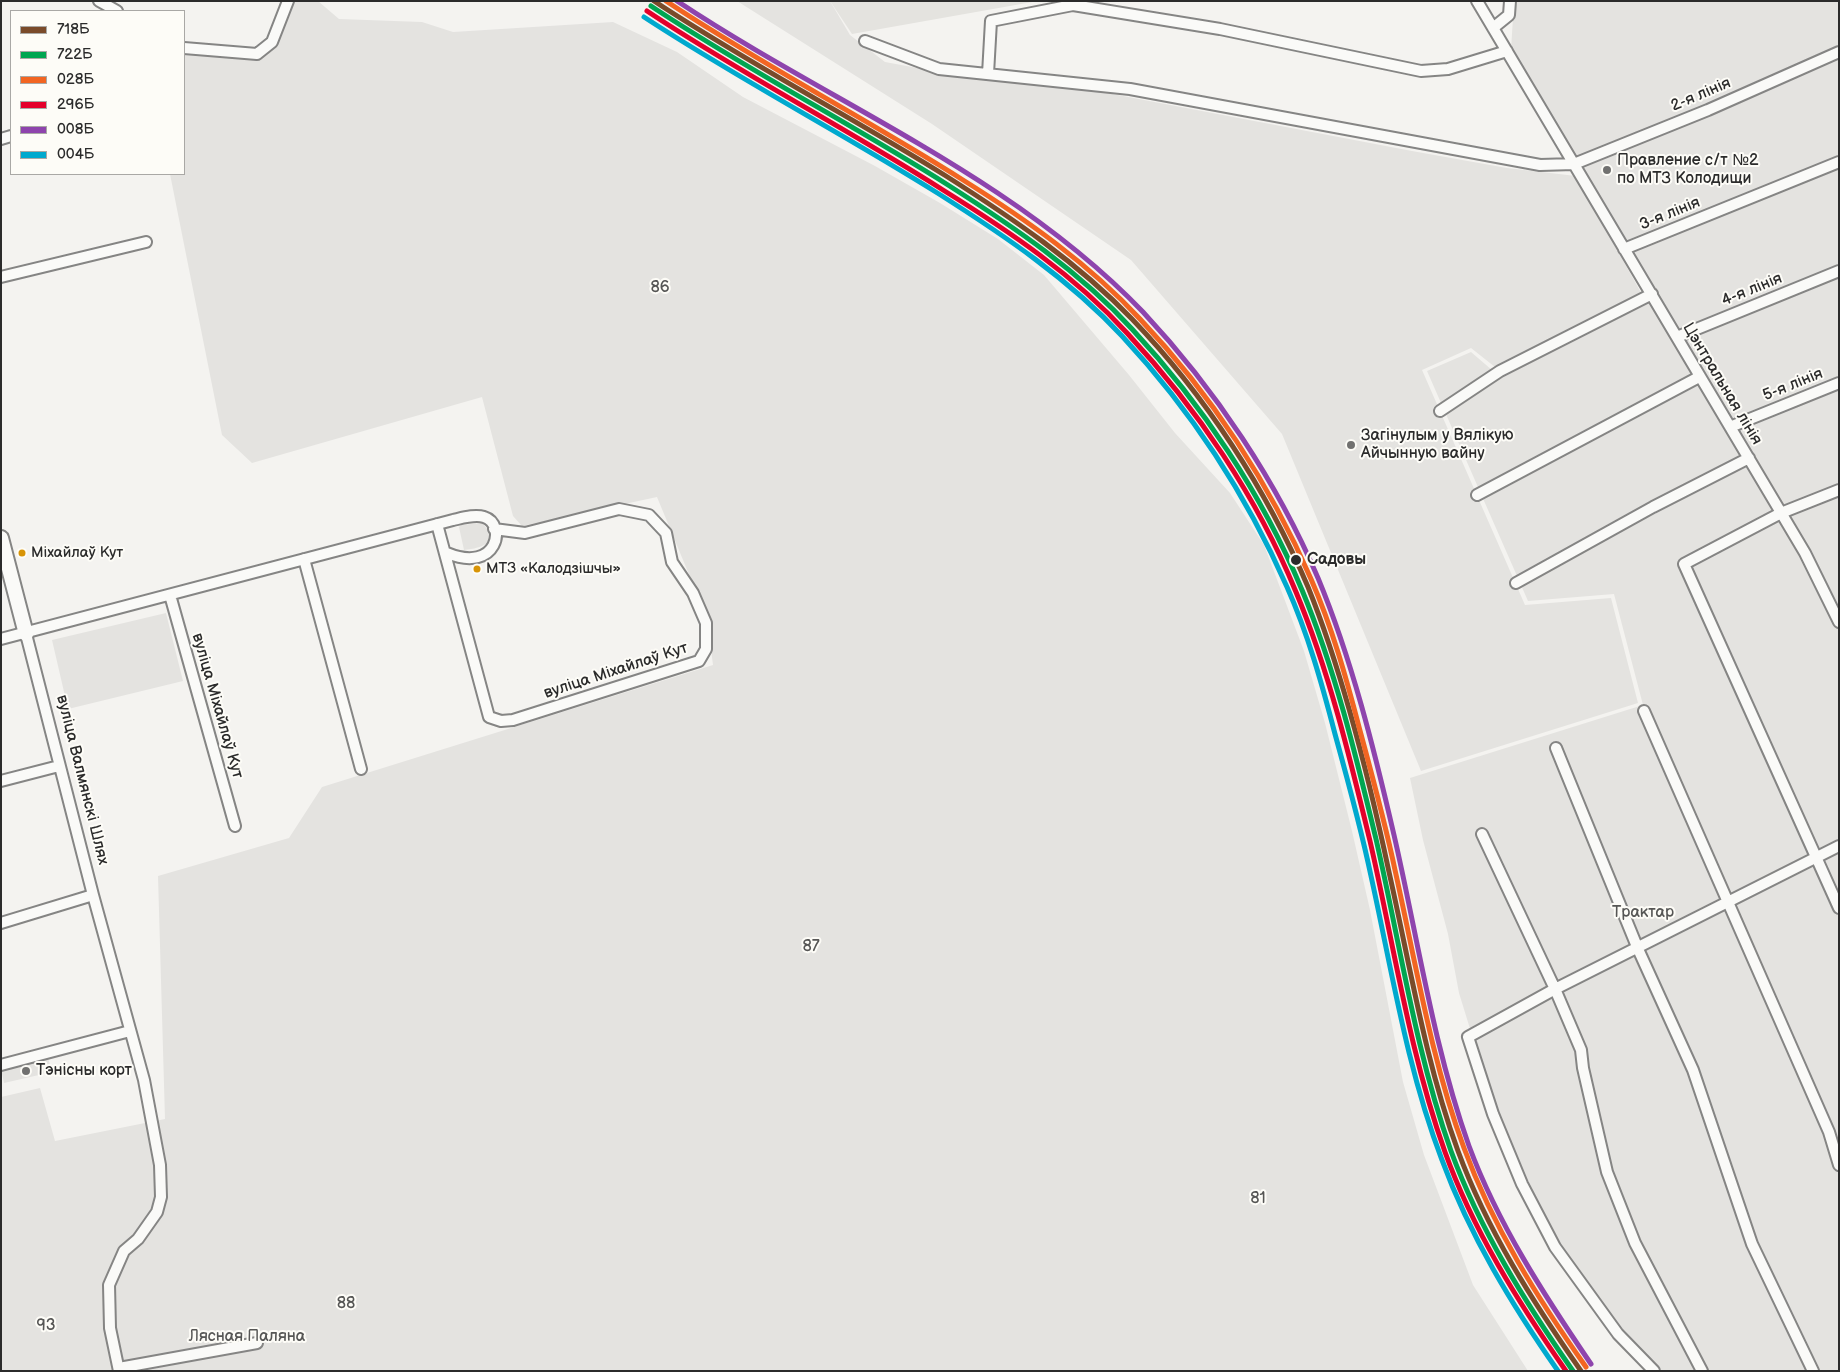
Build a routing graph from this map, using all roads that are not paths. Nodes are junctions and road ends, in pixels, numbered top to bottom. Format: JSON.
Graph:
{"nodes":[{"id":1,"x":99,"y":1,"type":"edge"},
{"id":2,"x":288,"y":1,"type":"edge"},
{"id":3,"x":1477,"y":1,"type":"edge"},
{"id":4,"x":1510,"y":1,"type":"edge"},
{"id":5,"x":115,"y":10,"type":"edge"},
{"id":6,"x":1493,"y":28,"type":"junction"},
{"id":7,"x":865,"y":41,"type":"dead end"},
{"id":8,"x":185,"y":48,"type":"edge"},
{"id":9,"x":1507,"y":51,"type":"junction"},
{"id":10,"x":1839,"y":52,"type":"edge"},
{"id":11,"x":988,"y":74,"type":"junction"},
{"id":12,"x":1839,"y":162,"type":"edge"},
{"id":13,"x":1574,"y":164,"type":"junction"},
{"id":14,"x":146,"y":242,"type":"dead end"},
{"id":15,"x":1624,"y":249,"type":"junction"},
{"id":16,"x":1839,"y":271,"type":"edge"},
{"id":17,"x":1,"y":277,"type":"edge"},
{"id":18,"x":1652,"y":294,"type":"junction"},
{"id":19,"x":1677,"y":337,"type":"junction"},
{"id":20,"x":1699,"y":378,"type":"junction"},
{"id":21,"x":1839,"y":383,"type":"edge"},
{"id":22,"x":1440,"y":411,"type":"dead end"},
{"id":23,"x":1730,"y":427,"type":"junction"},
{"id":24,"x":1748,"y":458,"type":"junction"},
{"id":25,"x":1839,"y":490,"type":"edge"},
{"id":26,"x":1477,"y":495,"type":"dead end"},
{"id":27,"x":1781,"y":513,"type":"junction"},
{"id":28,"x":437,"y":524,"type":"junction"},
{"id":29,"x":494,"y":529,"type":"junction"},
{"id":30,"x":1,"y":538,"type":"edge"},
{"id":31,"x":447,"y":553,"type":"junction"},
{"id":32,"x":304,"y":559,"type":"junction"},
{"id":33,"x":1516,"y":583,"type":"dead end"},
{"id":34,"x":170,"y":595,"type":"junction"},
{"id":35,"x":1835,"y":605,"type":"edge"},
{"id":36,"x":1839,"y":622,"type":"edge"},
{"id":37,"x":26,"y":634,"type":"junction"},
{"id":38,"x":1,"y":639,"type":"edge"},
{"id":39,"x":1644,"y":711,"type":"dead end"},
{"id":40,"x":1556,"y":748,"type":"dead end"},
{"id":41,"x":59,"y":766,"type":"junction"},
{"id":42,"x":361,"y":769,"type":"dead end"},
{"id":43,"x":1,"y":781,"type":"edge"},
{"id":44,"x":235,"y":826,"type":"dead end"},
{"id":45,"x":1482,"y":834,"type":"dead end"},
{"id":46,"x":1839,"y":846,"type":"edge"},
{"id":47,"x":1817,"y":856,"type":"junction"},
{"id":48,"x":93,"y":896,"type":"junction"},
{"id":49,"x":1728,"y":903,"type":"junction"},
{"id":50,"x":1839,"y":908,"type":"edge"},
{"id":51,"x":1,"y":922,"type":"edge"},
{"id":52,"x":1638,"y":949,"type":"junction"},
{"id":53,"x":1555,"y":989,"type":"junction"},
{"id":54,"x":130,"y":1031,"type":"junction"},
{"id":55,"x":1,"y":1065,"type":"edge"},
{"id":56,"x":1839,"y":1165,"type":"edge"},
{"id":57,"x":257,"y":1342,"type":"dead end"},
{"id":58,"x":119,"y":1369,"type":"edge"},
{"id":59,"x":1654,"y":1371,"type":"edge"},
{"id":60,"x":1702,"y":1371,"type":"edge"},
{"id":61,"x":1813,"y":1371,"type":"edge"}],
"edges":[{"from":1,"to":5,"type":"street"},
{"from":2,"to":8,"type":"street"},
{"from":3,"to":6,"type":"street","name":"Цэнтральная лінія"},
{"from":4,"to":6,"type":"street"},
{"from":6,"to":9,"type":"street","name":"Цэнтральная лінія"},
{"from":7,"to":11,"type":"street"},
{"from":9,"to":11,"type":"street"},
{"from":9,"to":13,"type":"street","name":"Цэнтральная лінія"},
{"from":10,"to":13,"type":"street","name":"2-я лінія"},
{"from":11,"to":13,"type":"street"},
{"from":12,"to":15,"type":"street","name":"3-я лінія"},
{"from":13,"to":15,"type":"street","name":"Цэнтральная лінія"},
{"from":14,"to":17,"type":"street"},
{"from":15,"to":18,"type":"street","name":"Цэнтральная лінія"},
{"from":16,"to":19,"type":"street","name":"4-я лінія"},
{"from":18,"to":19,"type":"street","name":"Цэнтральная лінія"},
{"from":18,"to":22,"type":"street"},
{"from":19,"to":20,"type":"street","name":"Цэнтральная лінія"},
{"from":20,"to":23,"type":"street","name":"Цэнтральная лінія"},
{"from":20,"to":26,"type":"street"},
{"from":21,"to":23,"type":"street","name":"5-я лінія"},
{"from":23,"to":24,"type":"street","name":"Цэнтральная лінія"},
{"from":24,"to":27,"type":"street","name":"Цэнтральная лінія"},
{"from":24,"to":33,"type":"street"},
{"from":25,"to":27,"type":"street"},
{"from":27,"to":35,"type":"street","name":"Цэнтральная лінія"},
{"from":27,"to":47,"type":"street"},
{"from":28,"to":29,"type":"street","name":"вуліца Міхайлаў Кут"},
{"from":28,"to":31,"type":"street"},
{"from":28,"to":32,"type":"street","name":"вуліца Міхайлаў Кут"},
{"from":29,"to":31,"type":"street"},
{"from":29,"to":31,"type":"street","name":"вуліца Міхайлаў Кут"},
{"from":30,"to":37,"type":"street","name":"вуліца Валмянскі Шлях"},
{"from":32,"to":34,"type":"street","name":"вуліца Міхайлаў Кут"},
{"from":32,"to":42,"type":"street"},
{"from":34,"to":37,"type":"street","name":"вуліца Міхайлаў Кут"},
{"from":34,"to":44,"type":"street","name":"вуліца Міхайлаў Кут"},
{"from":35,"to":36,"type":"street","name":"Цэнтральная лінія"},
{"from":37,"to":38,"type":"street","name":"вуліца Міхайлаў Кут"},
{"from":37,"to":41,"type":"street","name":"вуліца Валмянскі Шлях"},
{"from":39,"to":49,"type":"street"},
{"from":40,"to":52,"type":"street"},
{"from":41,"to":43,"type":"street"},
{"from":41,"to":48,"type":"street","name":"вуліца Валмянскі Шлях"},
{"from":45,"to":53,"type":"street"},
{"from":46,"to":47,"type":"street"},
{"from":47,"to":49,"type":"street"},
{"from":47,"to":50,"type":"street"},
{"from":48,"to":51,"type":"street"},
{"from":48,"to":54,"type":"street","name":"вуліца Валмянскі Шлях"},
{"from":49,"to":52,"type":"street"},
{"from":49,"to":56,"type":"street"},
{"from":52,"to":53,"type":"street"},
{"from":52,"to":61,"type":"street"},
{"from":53,"to":59,"type":"street"},
{"from":53,"to":60,"type":"street"},
{"from":54,"to":55,"type":"street"},
{"from":54,"to":58,"type":"street","name":"вуліца Валмянскі Шлях"},
{"from":57,"to":58,"type":"street"}]}
